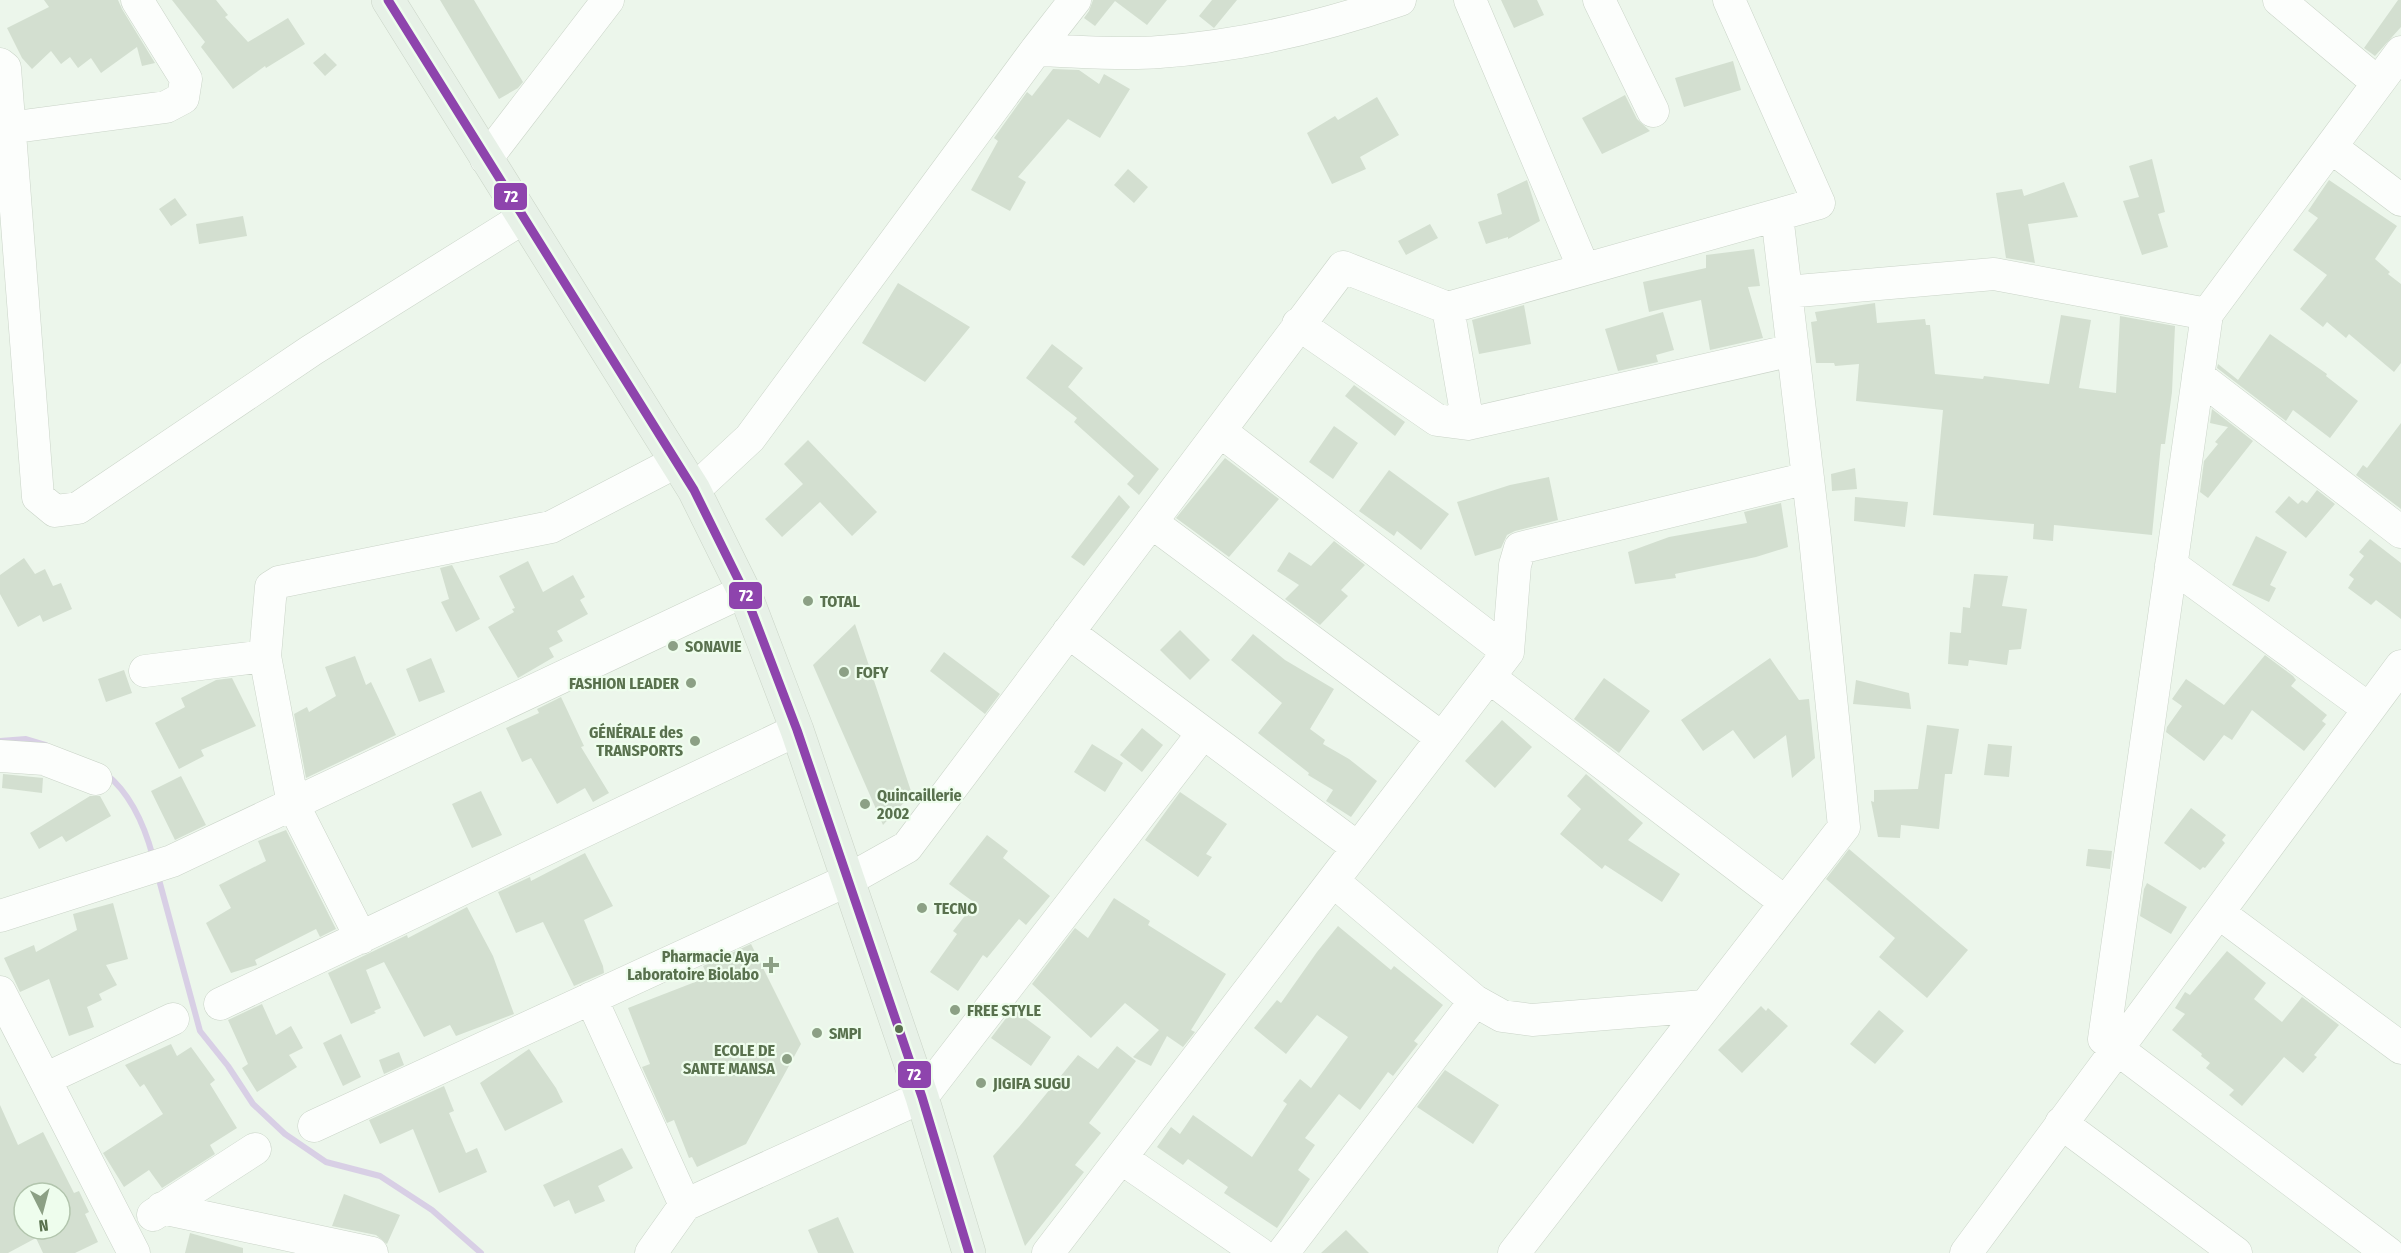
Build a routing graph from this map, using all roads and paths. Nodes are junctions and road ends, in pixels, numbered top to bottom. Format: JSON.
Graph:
{"nodes":[{"id":1,"x":137,"y":0,"type":"edge"},
{"id":2,"x":388,"y":0,"type":"edge"},
{"id":3,"x":608,"y":0,"type":"edge"},
{"id":4,"x":1075,"y":0,"type":"edge"},
{"id":5,"x":1400,"y":0,"type":"edge"},
{"id":6,"x":1470,"y":0,"type":"edge"},
{"id":7,"x":1599,"y":0,"type":"edge"},
{"id":8,"x":1729,"y":0,"type":"edge"},
{"id":9,"x":2278,"y":0,"type":"edge"},
{"id":10,"x":1036,"y":50,"type":"junction"},
{"id":11,"x":2401,"y":52,"type":"edge"},
{"id":12,"x":0,"y":64,"type":"edge"},
{"id":13,"x":2378,"y":83,"type":"junction"},
{"id":14,"x":1653,"y":111,"type":"dead end"},
{"id":15,"x":8,"y":128,"type":"junction"},
{"id":16,"x":2331,"y":147,"type":"junction"},
{"id":17,"x":486,"y":159,"type":"junction"},
{"id":18,"x":2401,"y":200,"type":"edge"},
{"id":19,"x":1777,"y":215,"type":"junction"},
{"id":20,"x":523,"y":218,"type":"junction"},
{"id":21,"x":1584,"y":269,"type":"junction"},
{"id":22,"x":1786,"y":292,"type":"junction"},
{"id":23,"x":1448,"y":308,"type":"junction"},
{"id":24,"x":2207,"y":314,"type":"junction"},
{"id":25,"x":1298,"y":324,"type":"junction"},
{"id":26,"x":1793,"y":350,"type":"junction"},
{"id":27,"x":2198,"y":376,"type":"junction"},
{"id":28,"x":1468,"y":424,"type":"junction"},
{"id":29,"x":1220,"y":431,"type":"junction"},
{"id":30,"x":676,"y":462,"type":"junction"},
{"id":31,"x":1808,"y":478,"type":"junction"},
{"id":32,"x":694,"y":490,"type":"junction"},
{"id":33,"x":1151,"y":522,"type":"junction"},
{"id":34,"x":2401,"y":532,"type":"edge"},
{"id":35,"x":2171,"y":566,"type":"junction"},
{"id":36,"x":744,"y":591,"type":"junction"},
{"id":37,"x":1068,"y":632,"type":"junction"},
{"id":38,"x":1508,"y":652,"type":"junction"},
{"id":39,"x":265,"y":656,"type":"junction"},
{"id":40,"x":2401,"y":666,"type":"edge"},
{"id":41,"x":145,"y":671,"type":"dead end"},
{"id":42,"x":1489,"y":677,"type":"junction"},
{"id":43,"x":2369,"y":709,"type":"junction"},
{"id":44,"x":797,"y":730,"type":"junction"},
{"id":45,"x":1203,"y":732,"type":"junction"},
{"id":46,"x":1442,"y":738,"type":"junction"},
{"id":47,"x":0,"y":756,"type":"edge"},
{"id":48,"x":96,"y":779,"type":"dead end"},
{"id":49,"x":293,"y":804,"type":"junction"},
{"id":50,"x":1358,"y":848,"type":"junction"},
{"id":51,"x":848,"y":880,"type":"junction"},
{"id":52,"x":1333,"y":881,"type":"junction"},
{"id":53,"x":1785,"y":902,"type":"junction"},
{"id":54,"x":2219,"y":913,"type":"junction"},
{"id":55,"x":0,"y":916,"type":"edge"},
{"id":56,"x":361,"y":938,"type":"junction"},
{"id":57,"x":1,"y":996,"type":"edge"},
{"id":58,"x":591,"y":998,"type":"junction"},
{"id":59,"x":1475,"y":1000,"type":"junction"},
{"id":60,"x":220,"y":1004,"type":"dead end"},
{"id":61,"x":1704,"y":1006,"type":"junction"},
{"id":62,"x":173,"y":1019,"type":"dead end"},
{"id":63,"x":2116,"y":1048,"type":"junction"},
{"id":64,"x":2401,"y":1048,"type":"edge"},
{"id":65,"x":45,"y":1079,"type":"junction"},
{"id":66,"x":922,"y":1097,"type":"junction"},
{"id":67,"x":2061,"y":1123,"type":"junction"},
{"id":68,"x":314,"y":1126,"type":"dead end"},
{"id":69,"x":255,"y":1149,"type":"dead end"},
{"id":70,"x":1121,"y":1158,"type":"junction"},
{"id":71,"x":685,"y":1205,"type":"junction"},
{"id":72,"x":162,"y":1208,"type":"junction"},
{"id":73,"x":129,"y":1243,"type":"edge"},
{"id":74,"x":280,"y":1244,"type":"edge"},
{"id":75,"x":1529,"y":1248,"type":"edge"},
{"id":76,"x":372,"y":1253,"type":"edge"},
{"id":77,"x":651,"y":1253,"type":"edge"},
{"id":78,"x":969,"y":1253,"type":"edge"},
{"id":79,"x":1048,"y":1253,"type":"edge"},
{"id":80,"x":1259,"y":1253,"type":"edge"},
{"id":81,"x":1283,"y":1253,"type":"edge"},
{"id":82,"x":1966,"y":1253,"type":"edge"},
{"id":83,"x":2236,"y":1253,"type":"edge"},
{"id":84,"x":2388,"y":1253,"type":"edge"}],
"edges":[{"from":1,"to":15,"type":"street"},
{"from":2,"to":17,"type":"main road"},
{"from":3,"to":17,"type":"street"},
{"from":4,"to":10,"type":"street"},
{"from":5,"to":10,"type":"street"},
{"from":6,"to":21,"type":"street"},
{"from":7,"to":14,"type":"street"},
{"from":8,"to":19,"type":"street"},
{"from":9,"to":13,"type":"street"},
{"from":10,"to":32,"type":"street"},
{"from":11,"to":13,"type":"street"},
{"from":12,"to":15,"type":"street"},
{"from":13,"to":16,"type":"street"},
{"from":15,"to":20,"type":"street"},
{"from":16,"to":18,"type":"street"},
{"from":16,"to":24,"type":"street"},
{"from":17,"to":20,"type":"main road"},
{"from":19,"to":21,"type":"street"},
{"from":19,"to":22,"type":"street"},
{"from":20,"to":30,"type":"main road"},
{"from":21,"to":23,"type":"street"},
{"from":22,"to":24,"type":"street"},
{"from":22,"to":26,"type":"street"},
{"from":23,"to":25,"type":"street"},
{"from":23,"to":28,"type":"street"},
{"from":24,"to":27,"type":"street"},
{"from":25,"to":28,"type":"street"},
{"from":25,"to":29,"type":"street"},
{"from":26,"to":28,"type":"street"},
{"from":26,"to":31,"type":"street"},
{"from":27,"to":34,"type":"street"},
{"from":27,"to":35,"type":"street"},
{"from":29,"to":33,"type":"street"},
{"from":29,"to":38,"type":"street"},
{"from":30,"to":32,"type":"main road"},
{"from":30,"to":39,"type":"street"},
{"from":31,"to":38,"type":"street"},
{"from":31,"to":53,"type":"street"},
{"from":32,"to":36,"type":"main road"},
{"from":33,"to":37,"type":"street"},
{"from":33,"to":46,"type":"street"},
{"from":35,"to":43,"type":"street"},
{"from":35,"to":63,"type":"street"},
{"from":36,"to":44,"type":"main road"},
{"from":36,"to":49,"type":"street"},
{"from":37,"to":45,"type":"street"},
{"from":37,"to":51,"type":"street"},
{"from":38,"to":42,"type":"street"},
{"from":39,"to":41,"type":"street"},
{"from":39,"to":49,"type":"street"},
{"from":40,"to":43,"type":"street"},
{"from":42,"to":46,"type":"street"},
{"from":42,"to":53,"type":"street"},
{"from":43,"to":54,"type":"street"},
{"from":44,"to":51,"type":"main road"},
{"from":44,"to":56,"type":"street"},
{"from":45,"to":50,"type":"street"},
{"from":45,"to":66,"type":"street"},
{"from":46,"to":50,"type":"street"},
{"from":47,"to":48,"type":"street"},
{"from":49,"to":55,"type":"street"},
{"from":49,"to":56,"type":"street"},
{"from":50,"to":52,"type":"street"},
{"from":51,"to":58,"type":"street"},
{"from":51,"to":66,"type":"main road"},
{"from":52,"to":59,"type":"street"},
{"from":52,"to":70,"type":"street"},
{"from":53,"to":61,"type":"street"},
{"from":54,"to":63,"type":"street"},
{"from":54,"to":64,"type":"street"},
{"from":56,"to":60,"type":"street"},
{"from":57,"to":65,"type":"street"},
{"from":58,"to":68,"type":"street"},
{"from":58,"to":71,"type":"street"},
{"from":59,"to":61,"type":"street"},
{"from":59,"to":81,"type":"street"},
{"from":61,"to":75,"type":"street"},
{"from":62,"to":65,"type":"street"},
{"from":63,"to":67,"type":"street"},
{"from":63,"to":84,"type":"street"},
{"from":65,"to":73,"type":"street"},
{"from":66,"to":71,"type":"street"},
{"from":66,"to":78,"type":"main road"},
{"from":67,"to":82,"type":"street"},
{"from":67,"to":83,"type":"street"},
{"from":69,"to":72,"type":"street"},
{"from":70,"to":79,"type":"street"},
{"from":70,"to":80,"type":"street"},
{"from":71,"to":77,"type":"street"},
{"from":72,"to":73,"type":"street"},
{"from":72,"to":74,"type":"street"},
{"from":74,"to":76,"type":"street"}]}
